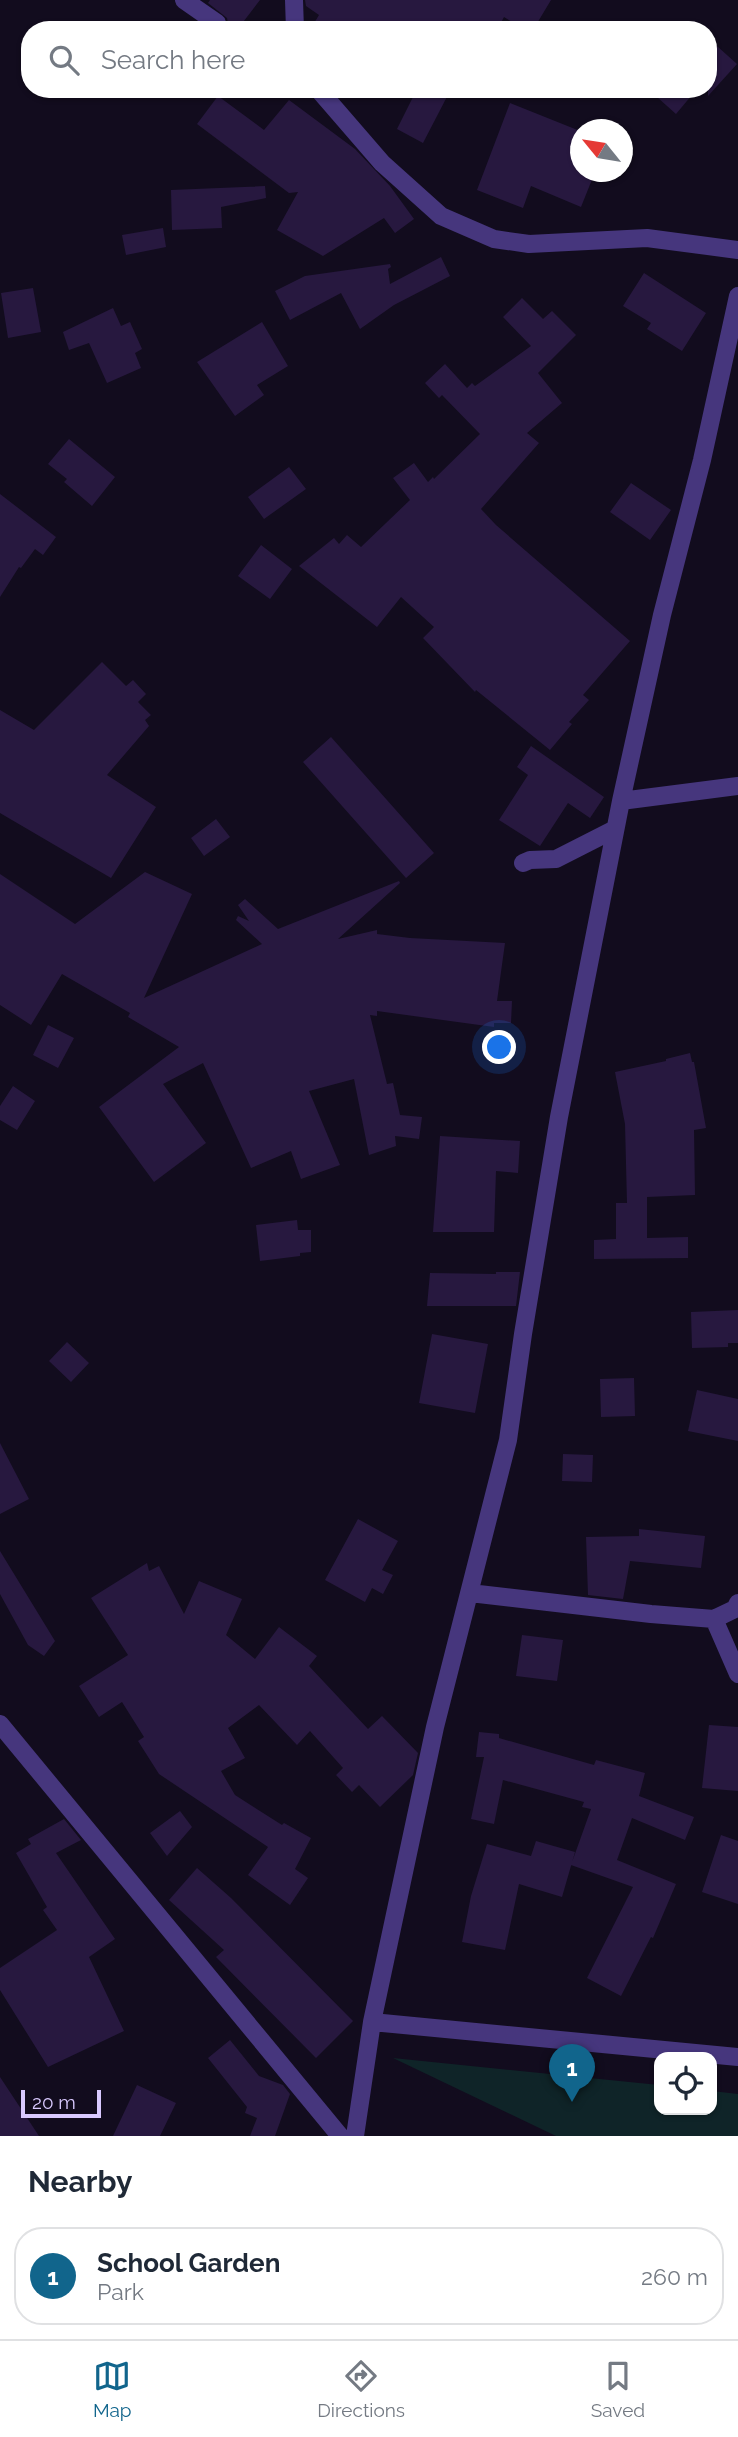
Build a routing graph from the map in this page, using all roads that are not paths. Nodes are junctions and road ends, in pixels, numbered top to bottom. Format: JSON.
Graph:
{"nodes":[{"id":1,"x":184,"y":0,"type":"edge"},
{"id":2,"x":294,"y":0,"type":"edge"},
{"id":3,"x":215,"y":21,"type":"edge"},
{"id":4,"x":295,"y":21,"type":"edge"},
{"id":5,"x":326,"y":98,"type":"edge"},
{"id":6,"x":738,"y":250,"type":"edge"},
{"id":7,"x":738,"y":296,"type":"edge"},
{"id":8,"x":738,"y":786,"type":"edge"},
{"id":9,"x":621,"y":801,"type":"junction"},
{"id":10,"x":615,"y":829,"type":"junction"},
{"id":11,"x":556,"y":859,"type":"junction"},
{"id":12,"x":523,"y":863,"type":"dead end"},
{"id":13,"x":543,"y":873,"type":"dead end"},
{"id":14,"x":470,"y":1593,"type":"junction"},
{"id":15,"x":738,"y":1603,"type":"edge"},
{"id":16,"x":714,"y":1619,"type":"junction"},
{"id":17,"x":738,"y":1674,"type":"edge"},
{"id":18,"x":0,"y":1724,"type":"edge"},
{"id":19,"x":372,"y":2022,"type":"junction"},
{"id":20,"x":738,"y":2057,"type":"edge"},
{"id":21,"x":340,"y":2136,"type":"edge"},
{"id":22,"x":355,"y":2136,"type":"edge"}],
"edges":[{"from":1,"to":3,"type":"street"},
{"from":2,"to":4,"type":"street"},
{"from":5,"to":6,"type":"street"},
{"from":7,"to":9,"type":"street"},
{"from":8,"to":9,"type":"street"},
{"from":9,"to":10,"type":"street"},
{"from":10,"to":11,"type":"street"},
{"from":10,"to":14,"type":"street"},
{"from":11,"to":12,"type":"street"},
{"from":11,"to":13,"type":"street"},
{"from":14,"to":16,"type":"street"},
{"from":14,"to":19,"type":"street"},
{"from":15,"to":16,"type":"street"},
{"from":16,"to":17,"type":"street"},
{"from":18,"to":21,"type":"street"},
{"from":19,"to":20,"type":"street"},
{"from":19,"to":22,"type":"street"}]}
